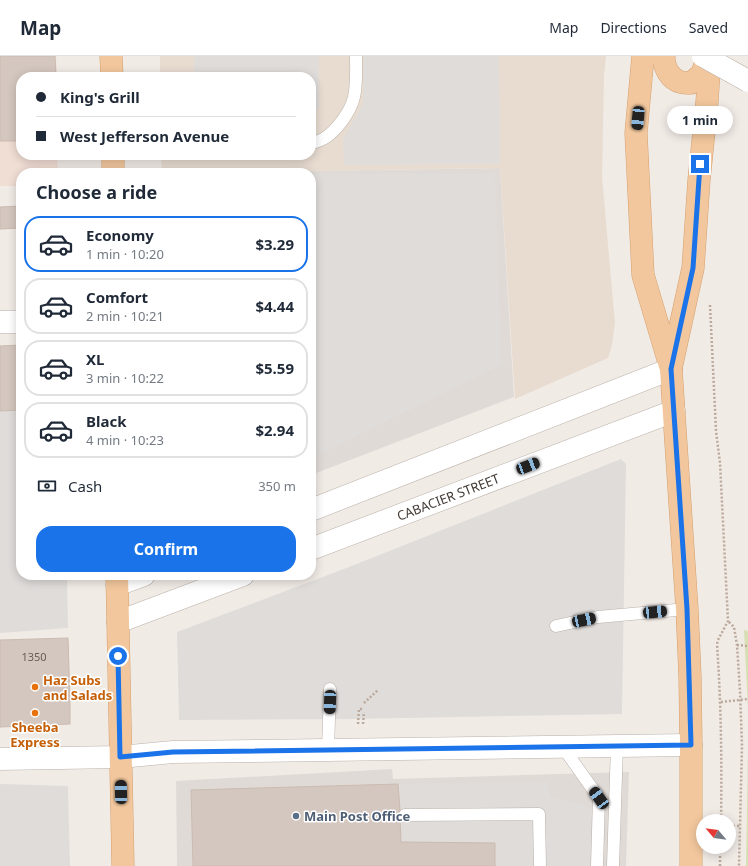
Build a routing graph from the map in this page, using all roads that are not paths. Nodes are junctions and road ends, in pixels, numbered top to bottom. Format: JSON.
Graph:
{"nodes":[{"id":1,"x":111,"y":56,"type":"edge"},
{"id":2,"x":356,"y":56,"type":"edge"},
{"id":3,"x":643,"y":56,"type":"edge"},
{"id":4,"x":664,"y":56,"type":"edge"},
{"id":5,"x":703,"y":56,"type":"edge"},
{"id":6,"x":709,"y":56,"type":"edge"},
{"id":7,"x":112,"y":72,"type":"edge"},
{"id":8,"x":748,"y":80,"type":"edge"},
{"id":9,"x":316,"y":142,"type":"edge"},
{"id":10,"x":0,"y":322,"type":"edge"},
{"id":11,"x":16,"y":322,"type":"edge"},
{"id":12,"x":671,"y":369,"type":"junction"},
{"id":13,"x":674,"y":411,"type":"junction"},
{"id":14,"x":316,"y":508,"type":"edge"},
{"id":15,"x":316,"y":547,"type":"edge"},
{"id":16,"x":117,"y":580,"type":"edge"},
{"id":17,"x":230,"y":580,"type":"edge"},
{"id":18,"x":687,"y":609,"type":"junction"},
{"id":19,"x":118,"y":622,"type":"junction"},
{"id":20,"x":556,"y":626,"type":"dead end"},
{"id":21,"x":330,"y":689,"type":"dead end"},
{"id":22,"x":691,"y":745,"type":"junction"},
{"id":23,"x":562,"y":746,"type":"junction"},
{"id":24,"x":616,"y":746,"type":"junction"},
{"id":25,"x":328,"y":750,"type":"junction"},
{"id":26,"x":120,"y":757,"type":"junction"},
{"id":27,"x":0,"y":759,"type":"edge"},
{"id":28,"x":405,"y":815,"type":"dead end"},
{"id":29,"x":122,"y":866,"type":"edge"},
{"id":30,"x":540,"y":866,"type":"edge"},
{"id":31,"x":597,"y":866,"type":"edge"},
{"id":32,"x":612,"y":866,"type":"edge"},
{"id":33,"x":691,"y":866,"type":"edge"}],
"edges":[{"from":1,"to":7,"type":"main road"},
{"from":2,"to":9,"type":"lane"},
{"from":3,"to":12,"type":"main road"},
{"from":4,"to":6,"type":"main road"},
{"from":5,"to":8,"type":"street","bridge":true},
{"from":6,"to":12,"type":"main road"},
{"from":10,"to":11,"type":"street"},
{"from":12,"to":13,"type":"main road"},
{"from":12,"to":14,"type":"street"},
{"from":13,"to":15,"type":"street","name":"CABACIER STREET"},
{"from":13,"to":18,"type":"main road"},
{"from":16,"to":19,"type":"main road"},
{"from":17,"to":19,"type":"street"},
{"from":18,"to":20,"type":"lane"},
{"from":18,"to":22,"type":"main road"},
{"from":19,"to":26,"type":"main road"},
{"from":21,"to":25,"type":"lane"},
{"from":22,"to":24,"type":"street"},
{"from":22,"to":33,"type":"main road"},
{"from":23,"to":24,"type":"street"},
{"from":23,"to":25,"type":"street"},
{"from":23,"to":31,"type":"lane"},
{"from":24,"to":32,"type":"lane"},
{"from":25,"to":26,"type":"street"},
{"from":26,"to":27,"type":"street"},
{"from":26,"to":29,"type":"main road"},
{"from":28,"to":30,"type":"lane"}]}
